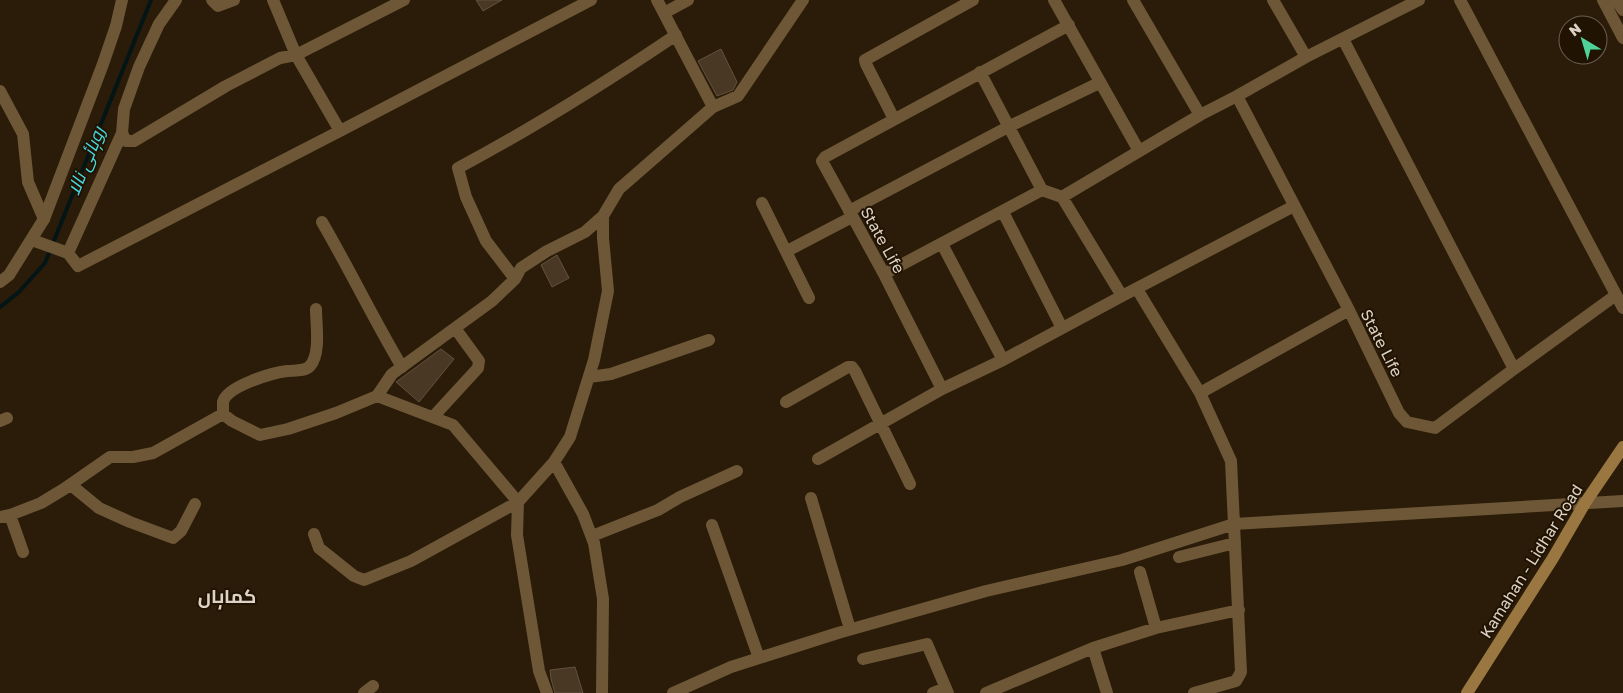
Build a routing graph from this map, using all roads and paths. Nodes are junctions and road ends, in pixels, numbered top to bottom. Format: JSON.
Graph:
{"nodes":[{"id":1,"x":122,"y":0,"type":"edge"},
{"id":2,"x":176,"y":0,"type":"edge"},
{"id":3,"x":212,"y":0,"type":"edge"},
{"id":4,"x":234,"y":0,"type":"edge"},
{"id":5,"x":273,"y":0,"type":"edge"},
{"id":6,"x":404,"y":0,"type":"edge"},
{"id":7,"x":592,"y":0,"type":"edge"},
{"id":8,"x":656,"y":0,"type":"edge"},
{"id":9,"x":688,"y":0,"type":"edge"},
{"id":10,"x":803,"y":0,"type":"edge"},
{"id":11,"x":973,"y":0,"type":"edge"},
{"id":12,"x":1054,"y":0,"type":"edge"},
{"id":13,"x":1133,"y":0,"type":"edge"},
{"id":14,"x":1273,"y":0,"type":"edge"},
{"id":15,"x":1419,"y":0,"type":"edge"},
{"id":16,"x":1460,"y":0,"type":"edge"},
{"id":17,"x":1602,"y":0,"type":"edge"},
{"id":18,"x":1616,"y":0,"type":"edge"},
{"id":19,"x":1623,"y":10,"type":"edge"},
{"id":20,"x":664,"y":13,"type":"junction"},
{"id":21,"x":1069,"y":25,"type":"junction"},
{"id":22,"x":676,"y":36,"type":"junction"},
{"id":23,"x":1623,"y":38,"type":"edge"},
{"id":24,"x":1343,"y":39,"type":"junction"},
{"id":25,"x":296,"y":55,"type":"junction"},
{"id":26,"x":1306,"y":57,"type":"junction"},
{"id":27,"x":980,"y":72,"type":"junction"},
{"id":28,"x":1099,"y":83,"type":"junction"},
{"id":29,"x":0,"y":91,"type":"edge"},
{"id":30,"x":1237,"y":96,"type":"junction"},
{"id":31,"x":713,"y":107,"type":"junction"},
{"id":32,"x":1200,"y":115,"type":"junction"},
{"id":33,"x":894,"y":120,"type":"junction"},
{"id":34,"x":1008,"y":127,"type":"junction"},
{"id":35,"x":340,"y":131,"type":"junction"},
{"id":36,"x":122,"y":132,"type":"junction"},
{"id":37,"x":1139,"y":151,"type":"junction"},
{"id":38,"x":1042,"y":190,"type":"junction"},
{"id":39,"x":1062,"y":197,"type":"junction"},
{"id":40,"x":762,"y":203,"type":"dead end"},
{"id":41,"x":1294,"y":206,"type":"junction"},
{"id":42,"x":1003,"y":212,"type":"junction"},
{"id":43,"x":850,"y":214,"type":"junction"},
{"id":44,"x":604,"y":216,"type":"junction"},
{"id":45,"x":44,"y":219,"type":"junction"},
{"id":46,"x":322,"y":222,"type":"dead end"},
{"id":47,"x":36,"y":242,"type":"junction"},
{"id":48,"x":942,"y":244,"type":"junction"},
{"id":49,"x":787,"y":251,"type":"junction"},
{"id":50,"x":66,"y":253,"type":"junction"},
{"id":51,"x":884,"y":274,"type":"junction"},
{"id":52,"x":515,"y":279,"type":"junction"},
{"id":53,"x":0,"y":282,"type":"edge"},
{"id":54,"x":1138,"y":288,"type":"junction"},
{"id":55,"x":1616,"y":295,"type":"junction"},
{"id":56,"x":1122,"y":296,"type":"junction"},
{"id":57,"x":809,"y":298,"type":"dead end"},
{"id":58,"x":1623,"y":308,"type":"edge"},
{"id":59,"x":316,"y":309,"type":"dead end"},
{"id":60,"x":1349,"y":310,"type":"junction"},
{"id":61,"x":455,"y":328,"type":"junction"},
{"id":62,"x":1062,"y":328,"type":"junction"},
{"id":63,"x":709,"y":340,"type":"dead end"},
{"id":64,"x":1003,"y":360,"type":"junction"},
{"id":65,"x":402,"y":368,"type":"junction"},
{"id":66,"x":1514,"y":368,"type":"junction"},
{"id":67,"x":588,"y":377,"type":"junction"},
{"id":68,"x":942,"y":389,"type":"junction"},
{"id":69,"x":1200,"y":393,"type":"junction"},
{"id":70,"x":377,"y":396,"type":"junction"},
{"id":71,"x":786,"y":402,"type":"dead end"},
{"id":72,"x":224,"y":414,"type":"junction"},
{"id":73,"x":433,"y":417,"type":"junction"},
{"id":74,"x":880,"y":423,"type":"junction"},
{"id":75,"x":1623,"y":447,"type":"edge"},
{"id":76,"x":818,"y":458,"type":"dead end"},
{"id":77,"x":554,"y":462,"type":"junction"},
{"id":78,"x":737,"y":472,"type":"dead end"},
{"id":79,"x":910,"y":484,"type":"dead end"},
{"id":80,"x":70,"y":485,"type":"junction"},
{"id":81,"x":811,"y":498,"type":"dead end"},
{"id":82,"x":518,"y":502,"type":"junction"},
{"id":83,"x":1623,"y":502,"type":"edge"},
{"id":84,"x":1585,"y":503,"type":"junction"},
{"id":85,"x":195,"y":504,"type":"dead end"},
{"id":86,"x":5,"y":516,"type":"edge"},
{"id":87,"x":1234,"y":524,"type":"junction"},
{"id":88,"x":712,"y":525,"type":"dead end"},
{"id":89,"x":314,"y":534,"type":"dead end"},
{"id":90,"x":592,"y":536,"type":"junction"},
{"id":91,"x":1234,"y":543,"type":"junction"},
{"id":92,"x":23,"y":552,"type":"dead end"},
{"id":93,"x":1179,"y":556,"type":"dead end"},
{"id":94,"x":1140,"y":572,"type":"dead end"},
{"id":95,"x":1238,"y":610,"type":"junction"},
{"id":96,"x":1156,"y":628,"type":"junction"},
{"id":97,"x":850,"y":629,"type":"junction"},
{"id":98,"x":1093,"y":648,"type":"junction"},
{"id":99,"x":759,"y":658,"type":"junction"},
{"id":100,"x":863,"y":659,"type":"dead end"},
{"id":101,"x":543,"y":690,"type":"edge"},
{"id":102,"x":942,"y":691,"type":"edge"},
{"id":103,"x":602,"y":693,"type":"edge"},
{"id":104,"x":673,"y":693,"type":"edge"},
{"id":105,"x":986,"y":693,"type":"edge"},
{"id":106,"x":1107,"y":693,"type":"edge"},
{"id":107,"x":1194,"y":693,"type":"edge"},
{"id":108,"x":1467,"y":693,"type":"edge"}],
"edges":[{"from":1,"to":45,"type":"street"},
{"from":2,"to":36,"type":"street"},
{"from":3,"to":4,"type":"street"},
{"from":5,"to":25,"type":"street"},
{"from":6,"to":25,"type":"street"},
{"from":7,"to":35,"type":"street"},
{"from":8,"to":20,"type":"street"},
{"from":9,"to":20,"type":"street"},
{"from":10,"to":31,"type":"street"},
{"from":11,"to":33,"type":"street"},
{"from":12,"to":21,"type":"street"},
{"from":13,"to":32,"type":"street"},
{"from":14,"to":26,"type":"street"},
{"from":15,"to":24,"type":"street"},
{"from":16,"to":55,"type":"street"},
{"from":17,"to":23,"type":"street"},
{"from":18,"to":19,"type":"street"},
{"from":20,"to":22,"type":"street"},
{"from":21,"to":27,"type":"street","name":"State Life"},
{"from":21,"to":28,"type":"street"},
{"from":22,"to":31,"type":"street"},
{"from":22,"to":52,"type":"street"},
{"from":24,"to":26,"type":"street"},
{"from":24,"to":66,"type":"street"},
{"from":25,"to":35,"type":"street"},
{"from":25,"to":36,"type":"street"},
{"from":26,"to":30,"type":"street"},
{"from":27,"to":33,"type":"street","name":"State Life"},
{"from":27,"to":34,"type":"street"},
{"from":28,"to":34,"type":"street"},
{"from":28,"to":37,"type":"street"},
{"from":29,"to":45,"type":"street"},
{"from":30,"to":32,"type":"street"},
{"from":30,"to":41,"type":"street"},
{"from":31,"to":44,"type":"street"},
{"from":32,"to":37,"type":"street"},
{"from":33,"to":43,"type":"street","name":"State Life"},
{"from":34,"to":38,"type":"street"},
{"from":34,"to":43,"type":"street"},
{"from":35,"to":50,"type":"street"},
{"from":36,"to":50,"type":"street"},
{"from":37,"to":39,"type":"street"},
{"from":38,"to":39,"type":"street"},
{"from":38,"to":42,"type":"street"},
{"from":39,"to":56,"type":"street"},
{"from":40,"to":49,"type":"street"},
{"from":41,"to":54,"type":"street"},
{"from":41,"to":60,"type":"street"},
{"from":42,"to":48,"type":"street"},
{"from":42,"to":62,"type":"street"},
{"from":43,"to":49,"type":"street"},
{"from":43,"to":51,"type":"street","name":"State Life"},
{"from":44,"to":52,"type":"street"},
{"from":44,"to":67,"type":"street"},
{"from":45,"to":47,"type":"street"},
{"from":46,"to":65,"type":"street"},
{"from":47,"to":50,"type":"street"},
{"from":47,"to":53,"type":"street"},
{"from":48,"to":51,"type":"street"},
{"from":48,"to":64,"type":"street"},
{"from":49,"to":57,"type":"street"},
{"from":51,"to":68,"type":"street","name":"State Life"},
{"from":52,"to":61,"type":"street"},
{"from":54,"to":56,"type":"street"},
{"from":54,"to":69,"type":"street"},
{"from":55,"to":58,"type":"street"},
{"from":55,"to":66,"type":"street","name":"State Life"},
{"from":56,"to":62,"type":"street"},
{"from":59,"to":72,"type":"street"},
{"from":60,"to":66,"type":"street","name":"State Life"},
{"from":60,"to":69,"type":"street","name":"State Life"},
{"from":61,"to":65,"type":"street"},
{"from":61,"to":73,"type":"street"},
{"from":62,"to":64,"type":"street"},
{"from":63,"to":67,"type":"street"},
{"from":64,"to":68,"type":"street"},
{"from":65,"to":70,"type":"street"},
{"from":67,"to":77,"type":"street"},
{"from":68,"to":74,"type":"street"},
{"from":69,"to":87,"type":"street"},
{"from":70,"to":72,"type":"street"},
{"from":70,"to":73,"type":"street"},
{"from":71,"to":74,"type":"street"},
{"from":72,"to":80,"type":"street"},
{"from":73,"to":82,"type":"street"},
{"from":74,"to":76,"type":"street"},
{"from":74,"to":79,"type":"street"},
{"from":75,"to":84,"type":"main road","name":"Kamahan - Lidhar Road"},
{"from":77,"to":82,"type":"street"},
{"from":77,"to":90,"type":"street"},
{"from":78,"to":90,"type":"street"},
{"from":80,"to":85,"type":"street"},
{"from":80,"to":86,"type":"street"},
{"from":81,"to":97,"type":"street"},
{"from":82,"to":89,"type":"street"},
{"from":82,"to":101,"type":"street"},
{"from":83,"to":84,"type":"street"},
{"from":84,"to":87,"type":"street"},
{"from":84,"to":108,"type":"main road","name":"Kamahan - Lidhar Road"},
{"from":86,"to":92,"type":"street"},
{"from":87,"to":91,"type":"street"},
{"from":87,"to":97,"type":"street"},
{"from":88,"to":99,"type":"street"},
{"from":90,"to":103,"type":"street"},
{"from":91,"to":93,"type":"street"},
{"from":91,"to":95,"type":"street"},
{"from":94,"to":96,"type":"street"},
{"from":95,"to":96,"type":"street"},
{"from":95,"to":107,"type":"street"},
{"from":96,"to":98,"type":"street"},
{"from":97,"to":99,"type":"street"},
{"from":98,"to":105,"type":"street"},
{"from":98,"to":106,"type":"street"},
{"from":99,"to":104,"type":"street"},
{"from":100,"to":102,"type":"street"}]}
